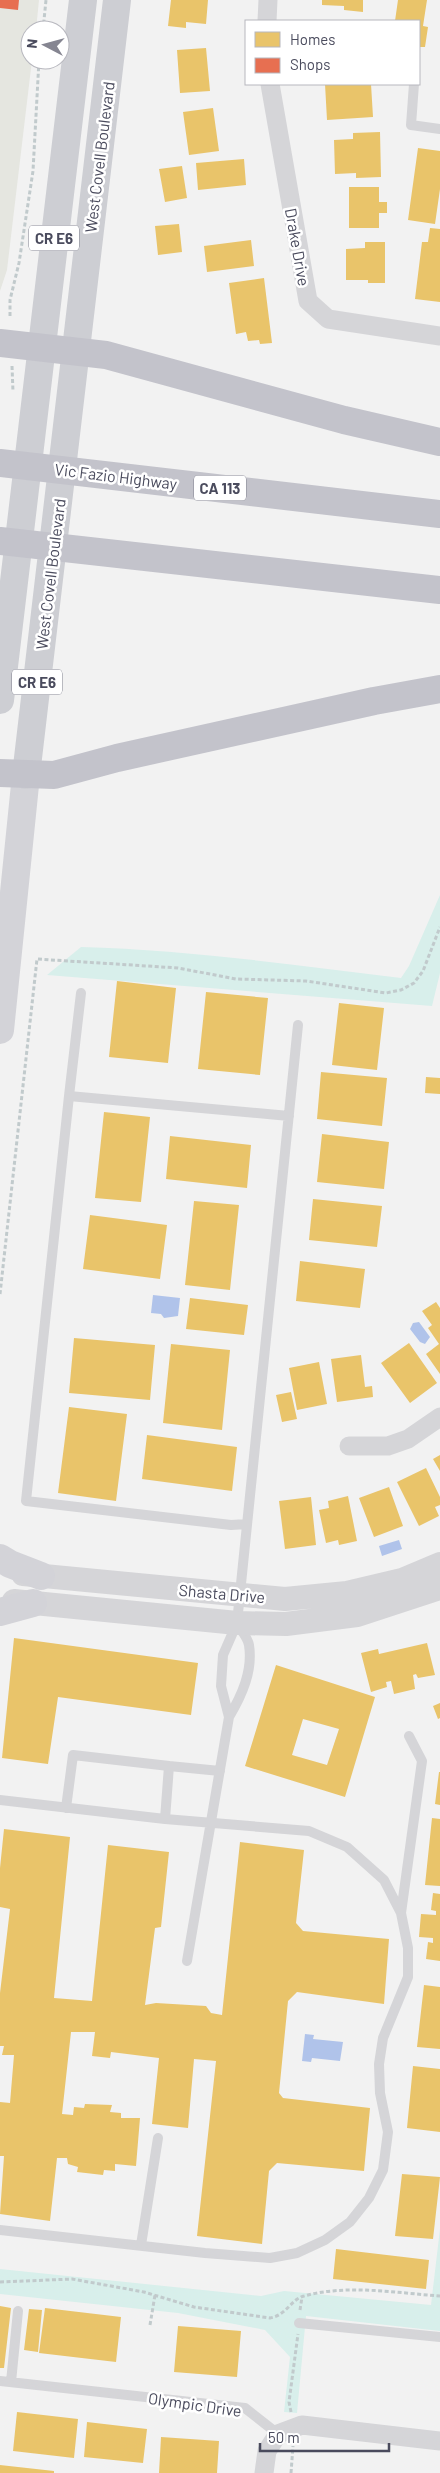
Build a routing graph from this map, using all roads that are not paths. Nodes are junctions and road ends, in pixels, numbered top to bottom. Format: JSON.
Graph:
{"nodes":[{"id":1,"x":83,"y":0,"type":"edge"},
{"id":2,"x":104,"y":0,"type":"edge"},
{"id":3,"x":117,"y":0,"type":"edge"},
{"id":4,"x":268,"y":0,"type":"edge"},
{"id":5,"x":267,"y":20,"type":"edge"},
{"id":6,"x":270,"y":85,"type":"edge"},
{"id":7,"x":414,"y":85,"type":"edge"},
{"id":8,"x":440,"y":129,"type":"edge"},
{"id":9,"x":92,"y":215,"type":"junction"},
{"id":10,"x":440,"y":336,"type":"edge"},
{"id":11,"x":0,"y":343,"type":"edge"},
{"id":12,"x":42,"y":347,"type":"junction"},
{"id":13,"x":75,"y":351,"type":"junction"},
{"id":14,"x":440,"y":442,"type":"edge"},
{"id":15,"x":0,"y":463,"type":"edge"},
{"id":16,"x":440,"y":514,"type":"edge"},
{"id":17,"x":0,"y":541,"type":"edge"},
{"id":18,"x":440,"y":590,"type":"edge"},
{"id":19,"x":440,"y":689,"type":"edge"},
{"id":20,"x":0,"y":700,"type":"edge"},
{"id":21,"x":13,"y":774,"type":"edge"},
{"id":22,"x":81,"y":992,"type":"dead end"},
{"id":23,"x":298,"y":1026,"type":"dead end"},
{"id":24,"x":0,"y":1030,"type":"edge"},
{"id":25,"x":69,"y":1096,"type":"junction"},
{"id":26,"x":288,"y":1116,"type":"junction"},
{"id":27,"x":440,"y":1417,"type":"edge"},
{"id":28,"x":349,"y":1446,"type":"dead end"},
{"id":29,"x":246,"y":1524,"type":"junction"},
{"id":30,"x":0,"y":1558,"type":"edge"},
{"id":31,"x":440,"y":1564,"type":"edge"},
{"id":32,"x":0,"y":1572,"type":"edge"},
{"id":33,"x":41,"y":1576,"type":"junction"},
{"id":34,"x":440,"y":1588,"type":"edge"},
{"id":35,"x":240,"y":1596,"type":"junction"},
{"id":36,"x":0,"y":1599,"type":"edge"},
{"id":37,"x":33,"y":1603,"type":"junction"},
{"id":38,"x":0,"y":1612,"type":"edge"},
{"id":39,"x":237,"y":1623,"type":"junction"},
{"id":40,"x":229,"y":1717,"type":"junction"},
{"id":41,"x":409,"y":1736,"type":"dead end"},
{"id":42,"x":169,"y":1766,"type":"junction"},
{"id":43,"x":220,"y":1771,"type":"junction"},
{"id":44,"x":0,"y":1800,"type":"edge"},
{"id":45,"x":66,"y":1808,"type":"junction"},
{"id":46,"x":165,"y":1819,"type":"junction"},
{"id":47,"x":212,"y":1822,"type":"junction"},
{"id":48,"x":401,"y":1913,"type":"junction"},
{"id":49,"x":187,"y":1961,"type":"dead end"},
{"id":50,"x":158,"y":2138,"type":"dead end"},
{"id":51,"x":0,"y":2230,"type":"edge"},
{"id":52,"x":141,"y":2245,"type":"junction"},
{"id":53,"x":18,"y":2311,"type":"dead end"},
{"id":54,"x":299,"y":2323,"type":"road end"},
{"id":55,"x":440,"y":2337,"type":"edge"},
{"id":56,"x":5,"y":2382,"type":"edge"},
{"id":57,"x":286,"y":2431,"type":"junction"},
{"id":58,"x":440,"y":2442,"type":"edge"},
{"id":59,"x":264,"y":2473,"type":"edge"}],
"edges":[{"from":1,"to":12,"type":"main road","number":"CR E6"},
{"from":2,"to":9,"type":"main road"},
{"from":3,"to":9,"type":"main road","name":"West Covell Boulevard","number":"CR E6"},
{"from":4,"to":5,"type":"street"},
{"from":6,"to":10,"type":"street","name":"Drake Drive"},
{"from":7,"to":8,"type":"lane"},
{"from":9,"to":13,"type":"main road","name":"West Covell Boulevard","number":"CR E6"},
{"from":11,"to":12,"type":"highway"},
{"from":12,"to":13,"type":"highway"},
{"from":12,"to":20,"type":"main road","number":"CR E6"},
{"from":13,"to":14,"type":"highway"},
{"from":13,"to":21,"type":"main road","name":"West Covell Boulevard","number":"CR E6"},
{"from":15,"to":16,"type":"highway","name":"Vic Fazio Highway","number":"CA 113"},
{"from":17,"to":18,"type":"highway"},
{"from":19,"to":21,"type":"highway"},
{"from":21,"to":24,"type":"main road","name":"West Covell Boulevard","number":"CR E6"},
{"from":22,"to":25,"type":"lane"},
{"from":23,"to":26,"type":"lane"},
{"from":25,"to":26,"type":"lane"},
{"from":25,"to":29,"type":"lane"},
{"from":26,"to":29,"type":"lane"},
{"from":27,"to":28,"type":"street"},
{"from":29,"to":35,"type":"lane"},
{"from":30,"to":33,"type":"main road"},
{"from":31,"to":35,"type":"street","name":"Shasta Drive"},
{"from":32,"to":33,"type":"street","name":"Shasta Drive"},
{"from":33,"to":35,"type":"street","name":"Shasta Drive"},
{"from":34,"to":39,"type":"street","name":"Shasta Drive"},
{"from":35,"to":39,"type":"lane"},
{"from":36,"to":37,"type":"street","name":"Shasta Drive"},
{"from":37,"to":38,"type":"main road"},
{"from":37,"to":39,"type":"street","name":"Shasta Drive"},
{"from":39,"to":40,"type":"lane"},
{"from":39,"to":40,"type":"lane"},
{"from":40,"to":43,"type":"lane"},
{"from":41,"to":48,"type":"lane"},
{"from":42,"to":43,"type":"lane"},
{"from":42,"to":45,"type":"lane"},
{"from":42,"to":46,"type":"lane"},
{"from":43,"to":47,"type":"lane"},
{"from":44,"to":45,"type":"lane"},
{"from":45,"to":46,"type":"lane"},
{"from":46,"to":47,"type":"lane"},
{"from":47,"to":48,"type":"lane"},
{"from":47,"to":49,"type":"lane"},
{"from":48,"to":52,"type":"lane"},
{"from":50,"to":52,"type":"lane"},
{"from":51,"to":52,"type":"lane"},
{"from":53,"to":56,"type":"lane"},
{"from":54,"to":55,"type":"lane"},
{"from":56,"to":57,"type":"lane","name":"Olympic Drive"},
{"from":57,"to":58,"type":"street"},
{"from":57,"to":59,"type":"street"}]}
